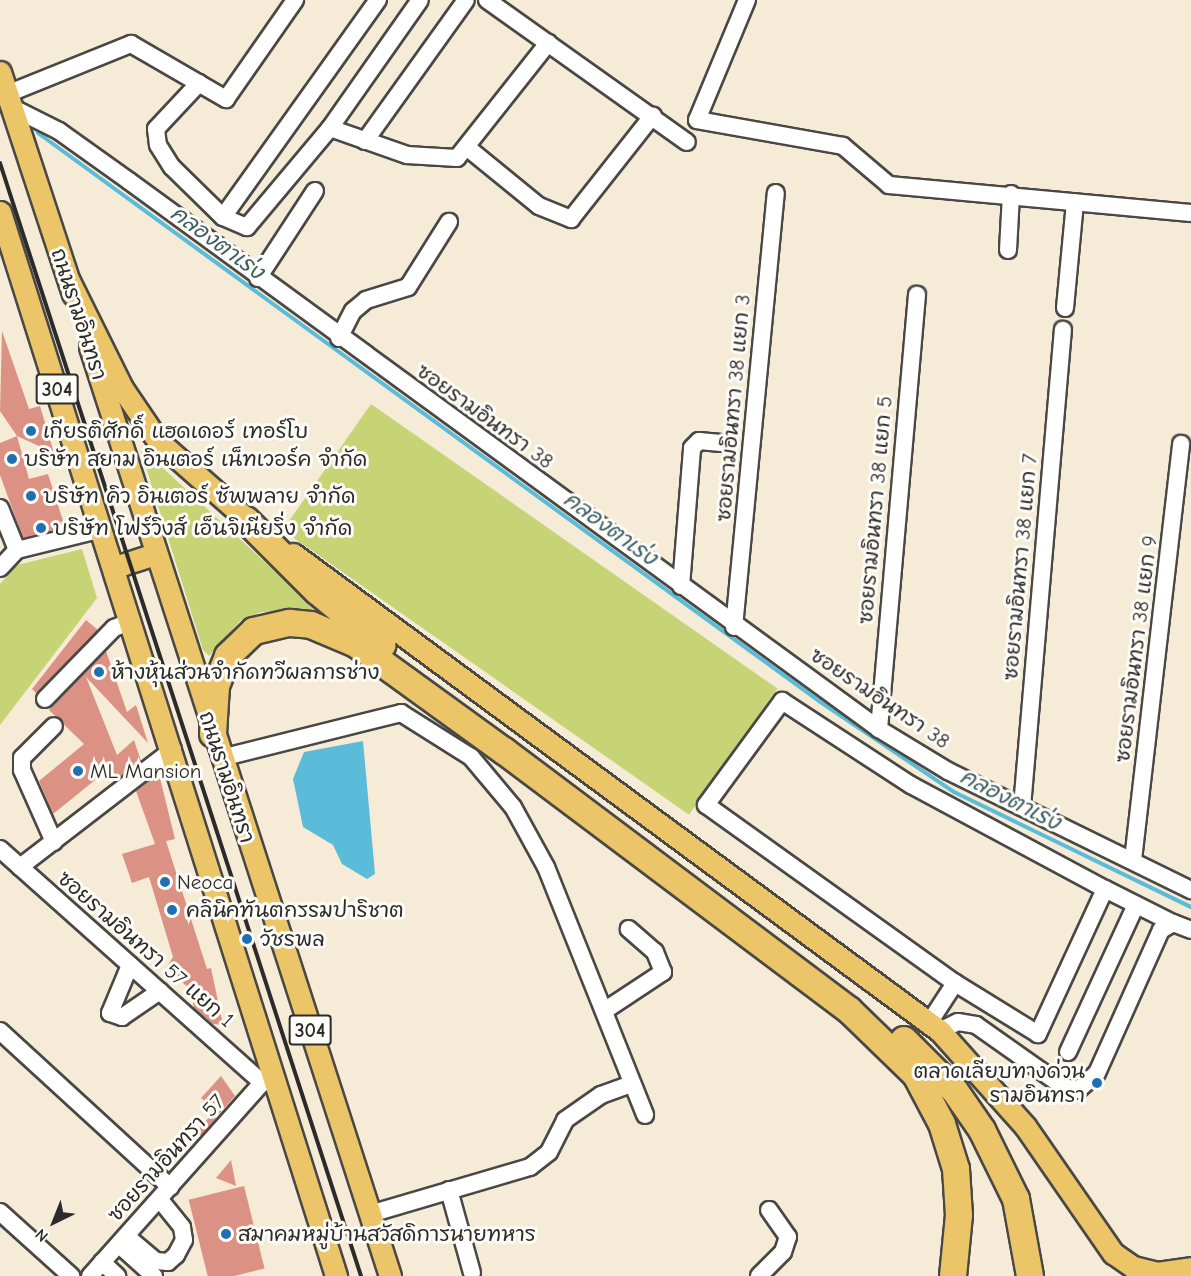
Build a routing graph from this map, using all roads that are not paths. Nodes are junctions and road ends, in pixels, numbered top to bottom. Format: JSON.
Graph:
{"nodes":[{"id":1,"x":295,"y":0,"type":"edge"},
{"id":2,"x":378,"y":0,"type":"edge"},
{"id":3,"x":420,"y":0,"type":"edge"},
{"id":4,"x":466,"y":0,"type":"edge"},
{"id":5,"x":487,"y":0,"type":"edge"},
{"id":6,"x":747,"y":0,"type":"edge"},
{"id":7,"x":548,"y":43,"type":"junction"},
{"id":8,"x":0,"y":72,"type":"edge"},
{"id":9,"x":199,"y":83,"type":"junction"},
{"id":10,"x":9,"y":100,"type":"junction"},
{"id":11,"x":653,"y":115,"type":"junction"},
{"id":12,"x":330,"y":128,"type":"junction"},
{"id":13,"x":365,"y":141,"type":"junction"},
{"id":14,"x":687,"y":142,"type":"dead end"},
{"id":15,"x":470,"y":149,"type":"junction"},
{"id":16,"x":315,"y":191,"type":"dead end"},
{"id":17,"x":776,"y":193,"type":"dead end"},
{"id":18,"x":1011,"y":194,"type":"junction"},
{"id":19,"x":1075,"y":202,"type":"junction"},
{"id":20,"x":1191,"y":213,"type":"edge"},
{"id":21,"x":1,"y":216,"type":"edge"},
{"id":22,"x":223,"y":217,"type":"junction"},
{"id":23,"x":449,"y":222,"type":"dead end"},
{"id":24,"x":1008,"y":250,"type":"dead end"},
{"id":25,"x":258,"y":278,"type":"junction"},
{"id":26,"x":69,"y":281,"type":"junction"},
{"id":27,"x":917,"y":295,"type":"dead end"},
{"id":28,"x":1065,"y":308,"type":"dead end"},
{"id":29,"x":1063,"y":330,"type":"dead end"},
{"id":30,"x":339,"y":338,"type":"junction"},
{"id":31,"x":721,"y":443,"type":"dead end"},
{"id":32,"x":1181,"y":444,"type":"dead end"},
{"id":33,"x":0,"y":507,"type":"edge"},
{"id":34,"x":246,"y":520,"type":"joint"},
{"id":35,"x":102,"y":529,"type":"junction"},
{"id":36,"x":17,"y":550,"type":"junction"},
{"id":37,"x":155,"y":554,"type":"junction"},
{"id":38,"x":115,"y":567,"type":"junction"},
{"id":39,"x":0,"y":568,"type":"edge"},
{"id":40,"x":681,"y":586,"type":"junction"},
{"id":41,"x":132,"y":621,"type":"junction"},
{"id":42,"x":734,"y":627,"type":"junction"},
{"id":43,"x":45,"y":699,"type":"dead end"},
{"id":44,"x":54,"y":726,"type":"dead end"},
{"id":45,"x":879,"y":729,"type":"junction"},
{"id":46,"x":213,"y":734,"type":"junction"},
{"id":47,"x":173,"y":749,"type":"junction"},
{"id":48,"x":221,"y":758,"type":"junction"},
{"id":49,"x":566,"y":767,"type":"junction"},
{"id":50,"x":1022,"y":807,"type":"junction"},
{"id":51,"x":54,"y":842,"type":"junction"},
{"id":52,"x":0,"y":849,"type":"edge"},
{"id":53,"x":1133,"y":860,"type":"junction"},
{"id":54,"x":20,"y":867,"type":"junction"},
{"id":55,"x":1105,"y":889,"type":"junction"},
{"id":56,"x":1191,"y":890,"type":"edge"},
{"id":57,"x":1136,"y":904,"type":"junction"},
{"id":58,"x":1173,"y":923,"type":"junction"},
{"id":59,"x":629,"y":929,"type":"dead end"},
{"id":60,"x":1191,"y":930,"type":"edge"},
{"id":61,"x":130,"y":965,"type":"junction"},
{"id":62,"x":955,"y":982,"type":"junction"},
{"id":63,"x":160,"y":991,"type":"junction"},
{"id":64,"x":604,"y":1011,"type":"junction"},
{"id":65,"x":934,"y":1027,"type":"junction"},
{"id":66,"x":0,"y":1031,"type":"edge"},
{"id":67,"x":1068,"y":1052,"type":"dead end"},
{"id":68,"x":268,"y":1076,"type":"junction"},
{"id":69,"x":632,"y":1084,"type":"junction"},
{"id":70,"x":645,"y":1115,"type":"dead end"},
{"id":71,"x":304,"y":1174,"type":"junction"},
{"id":72,"x":449,"y":1190,"type":"junction"},
{"id":73,"x":165,"y":1193,"type":"junction"},
{"id":74,"x":769,"y":1210,"type":"dead end"},
{"id":75,"x":0,"y":1212,"type":"edge"},
{"id":76,"x":370,"y":1214,"type":"junction"},
{"id":77,"x":122,"y":1240,"type":"junction"},
{"id":78,"x":102,"y":1262,"type":"junction"},
{"id":79,"x":1191,"y":1268,"type":"edge"},
{"id":80,"x":472,"y":1273,"type":"dead end"},
{"id":81,"x":71,"y":1276,"type":"edge"},
{"id":82,"x":90,"y":1276,"type":"edge"},
{"id":83,"x":117,"y":1276,"type":"edge"},
{"id":84,"x":154,"y":1276,"type":"edge"},
{"id":85,"x":326,"y":1276,"type":"edge"},
{"id":86,"x":336,"y":1276,"type":"edge"},
{"id":87,"x":390,"y":1276,"type":"edge"},
{"id":88,"x":759,"y":1276,"type":"edge"},
{"id":89,"x":953,"y":1276,"type":"edge"},
{"id":90,"x":1030,"y":1276,"type":"edge"}],
"edges":[{"from":1,"to":9,"type":"street"},
{"from":2,"to":22,"type":"street"},
{"from":3,"to":12,"type":"street"},
{"from":4,"to":13,"type":"street"},
{"from":5,"to":7,"type":"street"},
{"from":6,"to":18,"type":"street"},
{"from":7,"to":11,"type":"street"},
{"from":7,"to":15,"type":"street"},
{"from":8,"to":10,"type":"main road","name":"ถนนรามอินทรา","number":"304"},
{"from":9,"to":10,"type":"street"},
{"from":9,"to":22,"type":"street"},
{"from":10,"to":25,"type":"street","name":"ซอยรามอินทรา 38"},
{"from":10,"to":26,"type":"main road","name":"ถนนรามอินทรา","number":"304"},
{"from":11,"to":14,"type":"street"},
{"from":11,"to":15,"type":"street"},
{"from":12,"to":13,"type":"street"},
{"from":12,"to":22,"type":"street"},
{"from":13,"to":15,"type":"street"},
{"from":16,"to":25,"type":"street"},
{"from":17,"to":42,"type":"street","name":"ซอยรามอินทรา 38 แยก 3"},
{"from":18,"to":19,"type":"street"},
{"from":18,"to":24,"type":"street"},
{"from":19,"to":20,"type":"street"},
{"from":19,"to":28,"type":"street"},
{"from":21,"to":35,"type":"main road","name":"ถนนรามอินทรา","number":"304"},
{"from":23,"to":30,"type":"street"},
{"from":25,"to":30,"type":"street","name":"ซอยรามอินทรา 38"},
{"from":26,"to":34,"type":"main road"},
{"from":26,"to":37,"type":"main road","name":"ถนนรามอินทรา","number":"304"},
{"from":27,"to":45,"type":"street","name":"ซอยรามอินทรา 38 แยก 5"},
{"from":29,"to":50,"type":"street","name":"ซอยรามอินทรา 38 แยก 7"},
{"from":30,"to":40,"type":"street","name":"ซอยรามอินทรา 38"},
{"from":31,"to":40,"type":"street"},
{"from":32,"to":53,"type":"street","name":"ซอยรามอินทรา 38 แยก 9"},
{"from":33,"to":36,"type":"street"},
{"from":34,"to":49,"type":"highway"},
{"from":35,"to":36,"type":"street"},
{"from":35,"to":38,"type":"main road","name":"ถนนรามอินทรา","number":"304"},
{"from":36,"to":39,"type":"street"},
{"from":37,"to":38,"type":"main road"},
{"from":37,"to":46,"type":"main road","name":"ถนนรามอินทรา","number":"304"},
{"from":38,"to":41,"type":"main road","name":"ถนนรามอินทรา","number":"304"},
{"from":40,"to":42,"type":"street","name":"ซอยรามอินทรา 38"},
{"from":41,"to":43,"type":"street"},
{"from":41,"to":47,"type":"main road","name":"ถนนรามอินทรา","number":"304"},
{"from":42,"to":45,"type":"street","name":"ซอยรามอินทรา 38"},
{"from":44,"to":51,"type":"street"},
{"from":45,"to":50,"type":"street","name":"ซอยรามอินทรา 38"},
{"from":46,"to":48,"type":"main road","name":"ถนนรามอินทรา","number":"304"},
{"from":46,"to":89,"type":"highway"},
{"from":47,"to":51,"type":"street"},
{"from":47,"to":68,"type":"main road","name":"ถนนรามอินทรา","number":"304"},
{"from":48,"to":64,"type":"street"},
{"from":48,"to":76,"type":"main road","name":"ถนนรามอินทรา","number":"304"},
{"from":49,"to":65,"type":"main road"},
{"from":49,"to":90,"type":"highway"},
{"from":50,"to":53,"type":"street","name":"ซอยรามอินทรา 38"},
{"from":51,"to":54,"type":"street"},
{"from":52,"to":54,"type":"street","name":"ซอยรามอินทรา 57 แยก 1"},
{"from":53,"to":56,"type":"street","name":"ซอยรามอินทรา 38"},
{"from":54,"to":61,"type":"street","name":"ซอยรามอินทรา 57 แยก 1"},
{"from":55,"to":57,"type":"street"},
{"from":55,"to":62,"type":"street"},
{"from":55,"to":62,"type":"street"},
{"from":57,"to":58,"type":"street"},
{"from":57,"to":67,"type":"street"},
{"from":58,"to":60,"type":"street"},
{"from":58,"to":65,"type":"street"},
{"from":59,"to":64,"type":"street"},
{"from":61,"to":63,"type":"street","name":"ซอยรามอินทรา 57 แยก 1"},
{"from":61,"to":63,"type":"street"},
{"from":62,"to":65,"type":"street"},
{"from":63,"to":68,"type":"street","name":"ซอยรามอินทรา 57 แยก 1"},
{"from":64,"to":69,"type":"street"},
{"from":65,"to":79,"type":"main road"},
{"from":66,"to":73,"type":"street"},
{"from":68,"to":71,"type":"main road","name":"ถนนรามอินทรา","number":"304"},
{"from":68,"to":73,"type":"street","name":"ซอยรามอินทรา 57"},
{"from":69,"to":70,"type":"street"},
{"from":69,"to":72,"type":"street"},
{"from":71,"to":85,"type":"main road"},
{"from":71,"to":86,"type":"main road","name":"ถนนรามอินทรา","number":"304"},
{"from":72,"to":76,"type":"street"},
{"from":72,"to":80,"type":"street"},
{"from":73,"to":77,"type":"street","name":"ซอยรามอินทรา 57"},
{"from":73,"to":77,"type":"street"},
{"from":74,"to":88,"type":"street"},
{"from":75,"to":81,"type":"street"},
{"from":76,"to":87,"type":"main road","name":"ถนนรามอินทรา","number":"304"},
{"from":77,"to":78,"type":"street","name":"ซอยรามอินทรา 57"},
{"from":77,"to":84,"type":"street"},
{"from":78,"to":82,"type":"street","name":"ซอยรามอินทรา 57"},
{"from":78,"to":83,"type":"street"}]}
